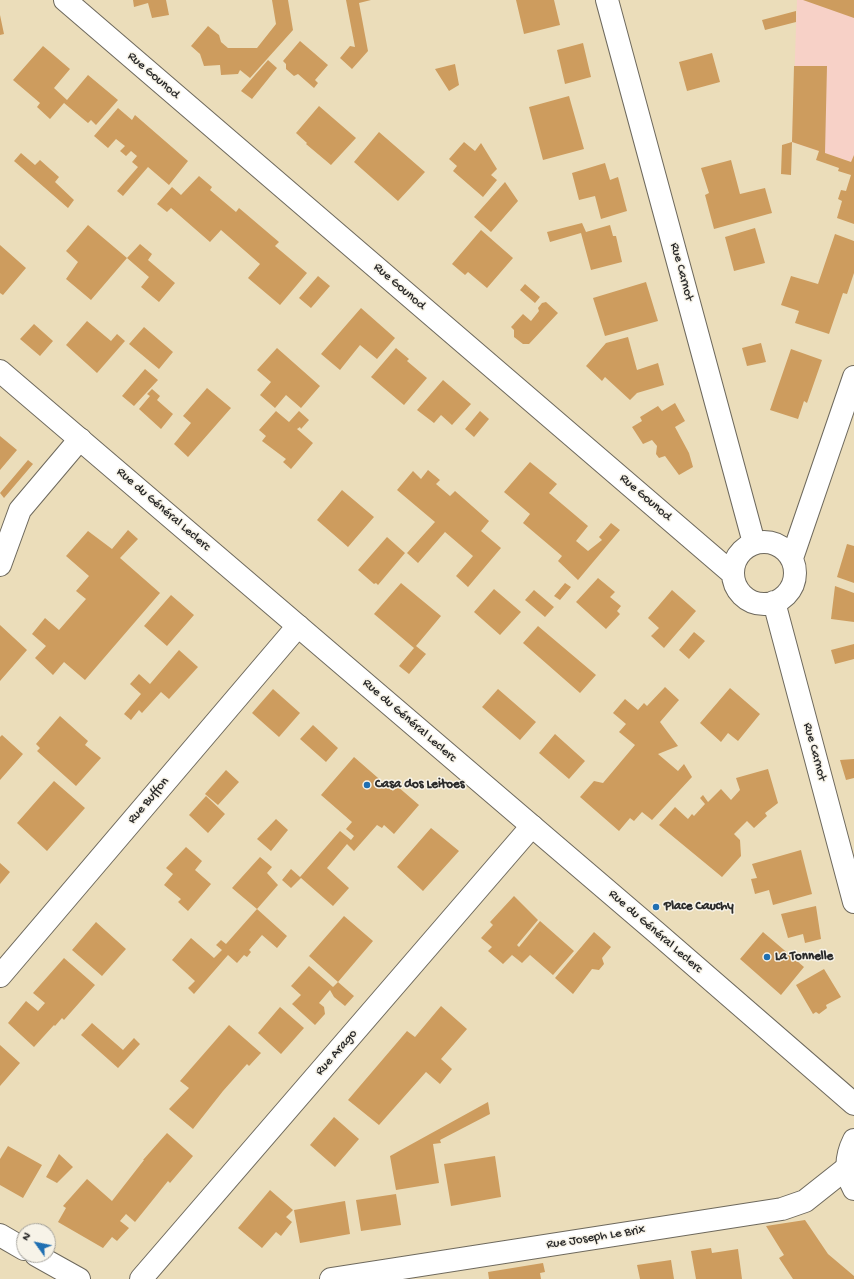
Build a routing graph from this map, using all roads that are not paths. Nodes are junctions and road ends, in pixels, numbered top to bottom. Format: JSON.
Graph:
{"nodes":[{"id":1,"x":66,"y":0,"type":"edge"},
{"id":2,"x":607,"y":0,"type":"edge"},
{"id":3,"x":0,"y":371,"type":"edge"},
{"id":4,"x":854,"y":378,"type":"edge"},
{"id":5,"x":80,"y":439,"type":"junction"},
{"id":6,"x":754,"y":543,"type":"junction"},
{"id":7,"x":792,"y":558,"type":"junction"},
{"id":8,"x":0,"y":565,"type":"edge"},
{"id":9,"x":733,"y":574,"type":"junction"},
{"id":10,"x":774,"y":602,"type":"junction"},
{"id":11,"x":298,"y":626,"type":"junction"},
{"id":12,"x":532,"y":826,"type":"junction"},
{"id":13,"x":854,"y":902,"type":"edge"},
{"id":14,"x":0,"y":976,"type":"edge"},
{"id":15,"x":854,"y":1104,"type":"edge"},
{"id":16,"x":854,"y":1140,"type":"edge"},
{"id":17,"x":848,"y":1167,"type":"junction"},
{"id":18,"x":854,"y":1189,"type":"edge"},
{"id":19,"x":0,"y":1235,"type":"edge"},
{"id":20,"x":16,"y":1244,"type":"edge"},
{"id":21,"x":50,"y":1263,"type":"edge"},
{"id":22,"x":79,"y":1279,"type":"edge"},
{"id":23,"x":141,"y":1279,"type":"edge"},
{"id":24,"x":331,"y":1279,"type":"edge"}],
"edges":[{"from":1,"to":9,"type":"street","name":"Rue Gounod"},
{"from":2,"to":6,"type":"street","name":"Rue Carnot"},
{"from":3,"to":5,"type":"street","name":"Rue du Général Leclerc"},
{"from":4,"to":7,"type":"street"},
{"from":5,"to":8,"type":"street"},
{"from":5,"to":11,"type":"street","name":"Rue du Général Leclerc"},
{"from":6,"to":7,"type":"street"},
{"from":6,"to":9,"type":"street"},
{"from":7,"to":10,"type":"street"},
{"from":9,"to":10,"type":"street"},
{"from":10,"to":13,"type":"street","name":"Rue Carnot"},
{"from":11,"to":12,"type":"street","name":"Rue du Général Leclerc"},
{"from":11,"to":14,"type":"street","name":"Rue Buffon"},
{"from":12,"to":15,"type":"street","name":"Rue du Général Leclerc"},
{"from":12,"to":23,"type":"street","name":"Rue Arago"},
{"from":16,"to":17,"type":"street"},
{"from":17,"to":18,"type":"street"},
{"from":17,"to":24,"type":"street","name":"Rue Joseph Le Brix"},
{"from":19,"to":20,"type":"street"},
{"from":21,"to":22,"type":"street"}]}
